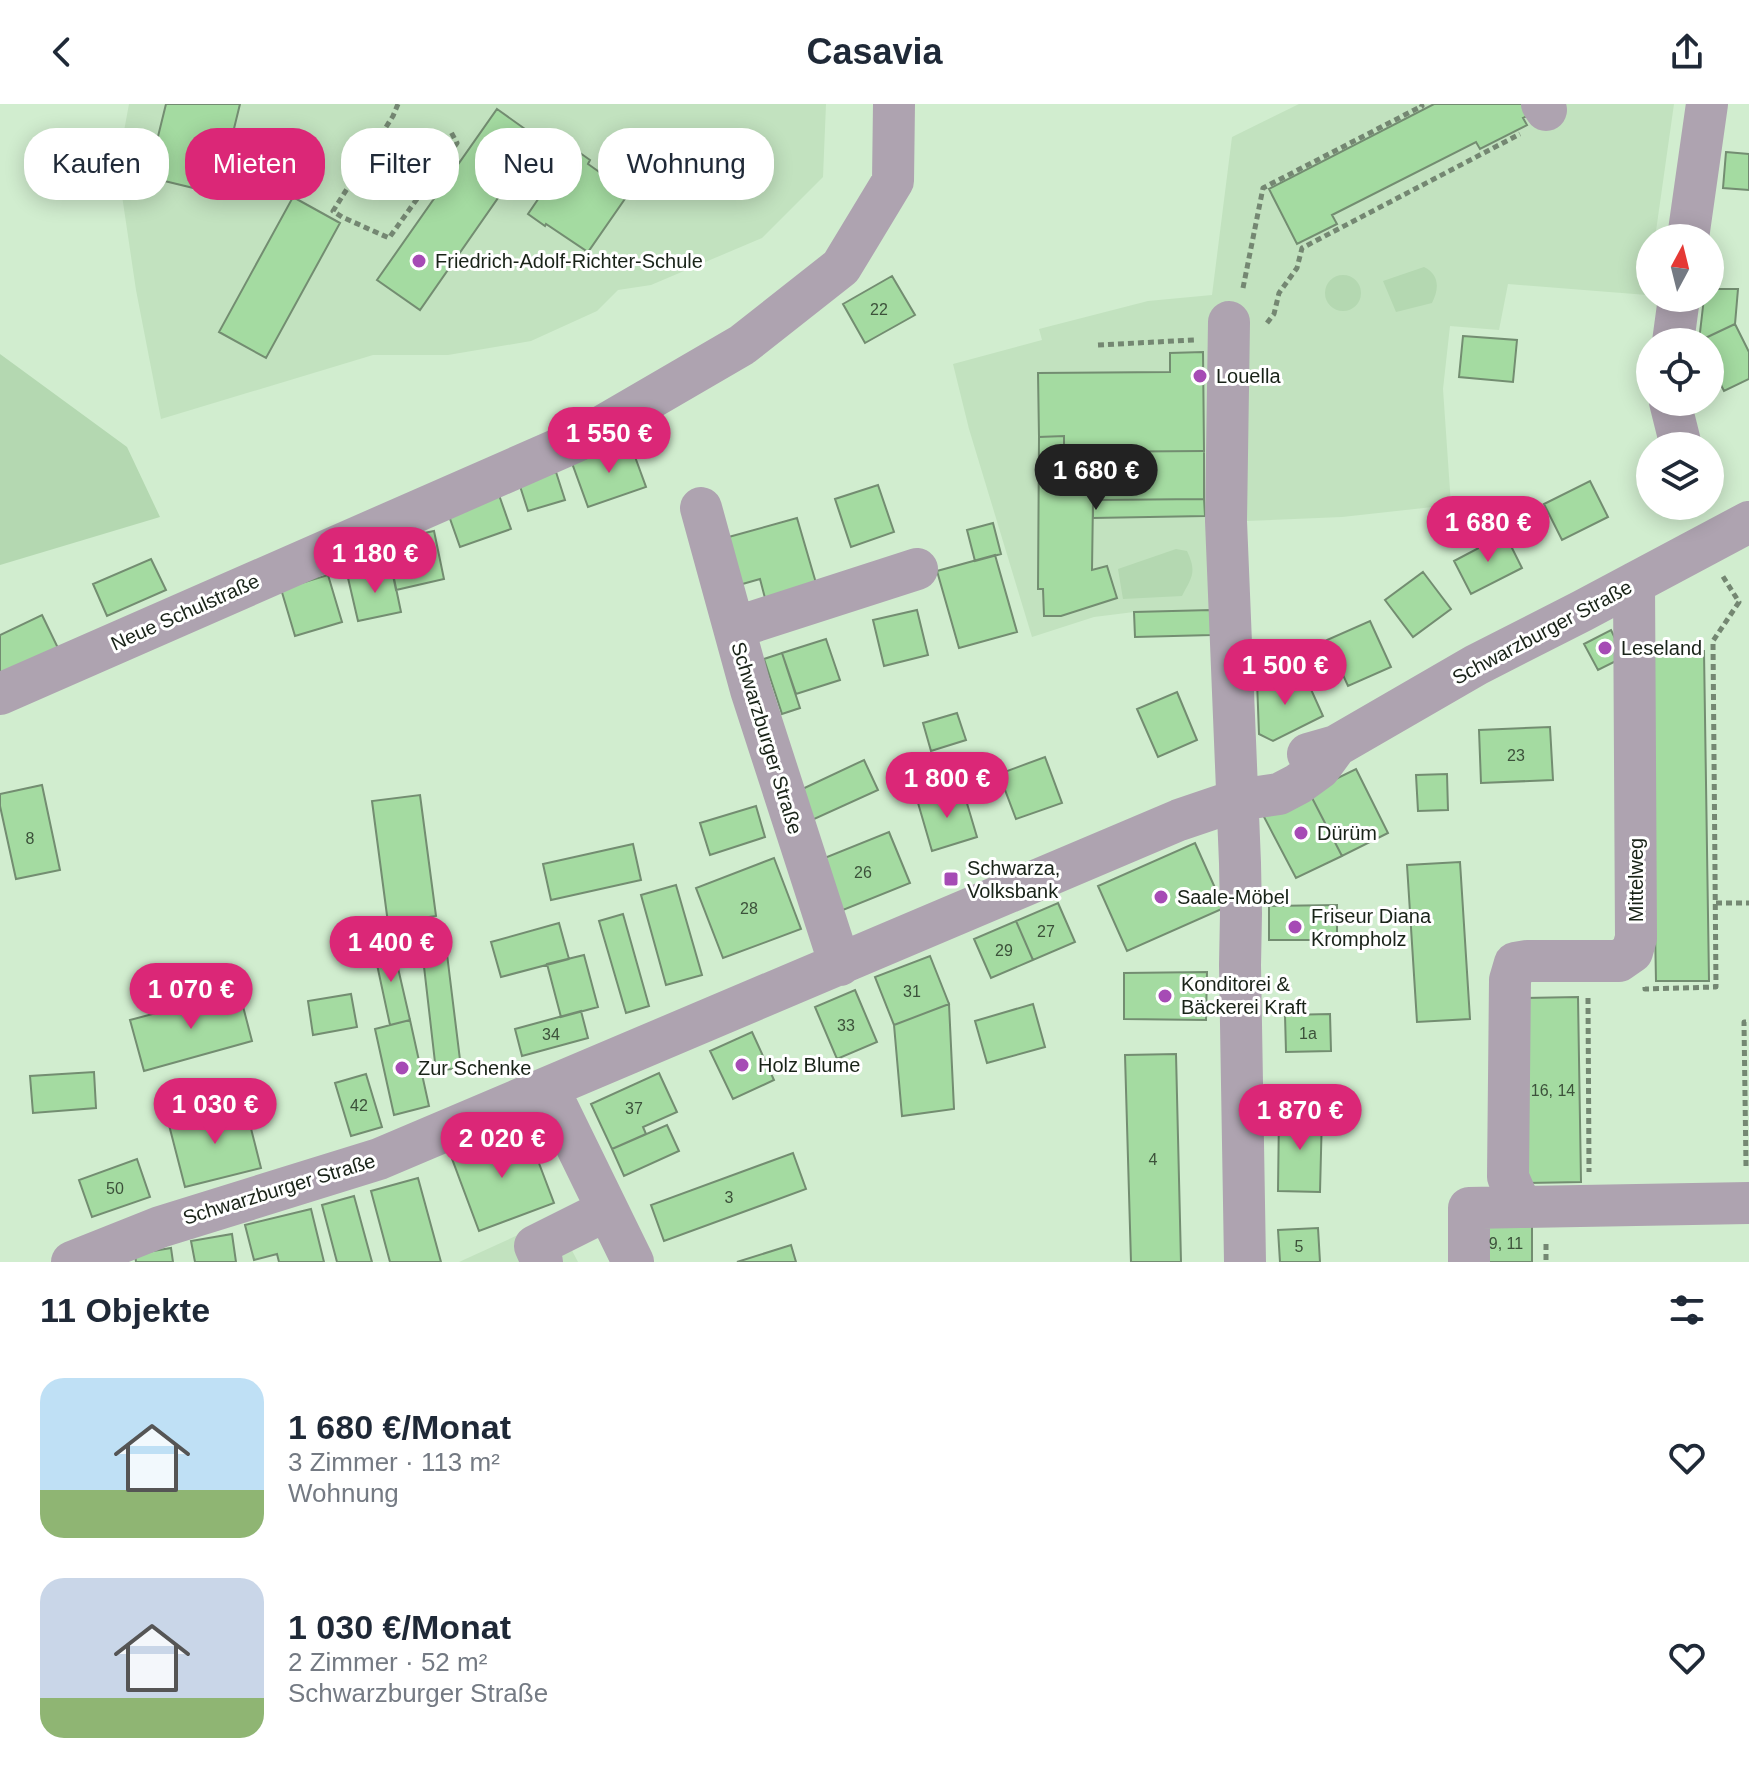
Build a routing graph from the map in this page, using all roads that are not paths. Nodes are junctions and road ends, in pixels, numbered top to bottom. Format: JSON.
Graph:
{"nodes":[{"id":1,"x":894,"y":104,"type":"edge"},
{"id":2,"x":1707,"y":104,"type":"edge"},
{"id":3,"x":1690,"y":224,"type":"edge"},
{"id":4,"x":1229,"y":330,"type":"road end"},
{"id":5,"x":701,"y":508,"type":"dead end"},
{"id":6,"x":1723,"y":527,"type":"edge"},
{"id":7,"x":917,"y":569,"type":"dead end"},
{"id":8,"x":1634,"y":583,"type":"junction"},
{"id":9,"x":734,"y":628,"type":"junction"},
{"id":10,"x":0,"y":694,"type":"edge"},
{"id":11,"x":1238,"y":800,"type":"junction"},
{"id":12,"x":840,"y":965,"type":"junction"},
{"id":13,"x":548,"y":1088,"type":"junction"},
{"id":14,"x":1747,"y":1203,"type":"edge"},
{"id":15,"x":1521,"y":1207,"type":"junction"},
{"id":16,"x":607,"y":1210,"type":"junction"},
{"id":17,"x":72,"y":1262,"type":"edge"},
{"id":18,"x":542,"y":1262,"type":"edge"},
{"id":19,"x":633,"y":1262,"type":"edge"},
{"id":20,"x":1245,"y":1262,"type":"edge"},
{"id":21,"x":1469,"y":1262,"type":"edge"}],
"edges":[{"from":1,"to":10,"type":"street","name":"Neue Schulstraße"},
{"from":2,"to":3,"type":"street"},
{"from":4,"to":11,"type":"street"},
{"from":5,"to":9,"type":"street","name":"Schwarzburger Straße"},
{"from":6,"to":8,"type":"street","name":"Schwarzburger Straße"},
{"from":7,"to":9,"type":"street"},
{"from":8,"to":11,"type":"street","name":"Schwarzburger Straße"},
{"from":8,"to":15,"type":"street","name":"Mittelweg"},
{"from":9,"to":12,"type":"street","name":"Schwarzburger Straße"},
{"from":11,"to":12,"type":"street","name":"Schwarzburger Straße"},
{"from":11,"to":20,"type":"street"},
{"from":12,"to":13,"type":"street","name":"Schwarzburger Straße"},
{"from":13,"to":16,"type":"street"},
{"from":13,"to":17,"type":"street","name":"Schwarzburger Straße"},
{"from":14,"to":15,"type":"street"},
{"from":15,"to":21,"type":"street"},
{"from":16,"to":18,"type":"street"},
{"from":16,"to":19,"type":"street"}]}
